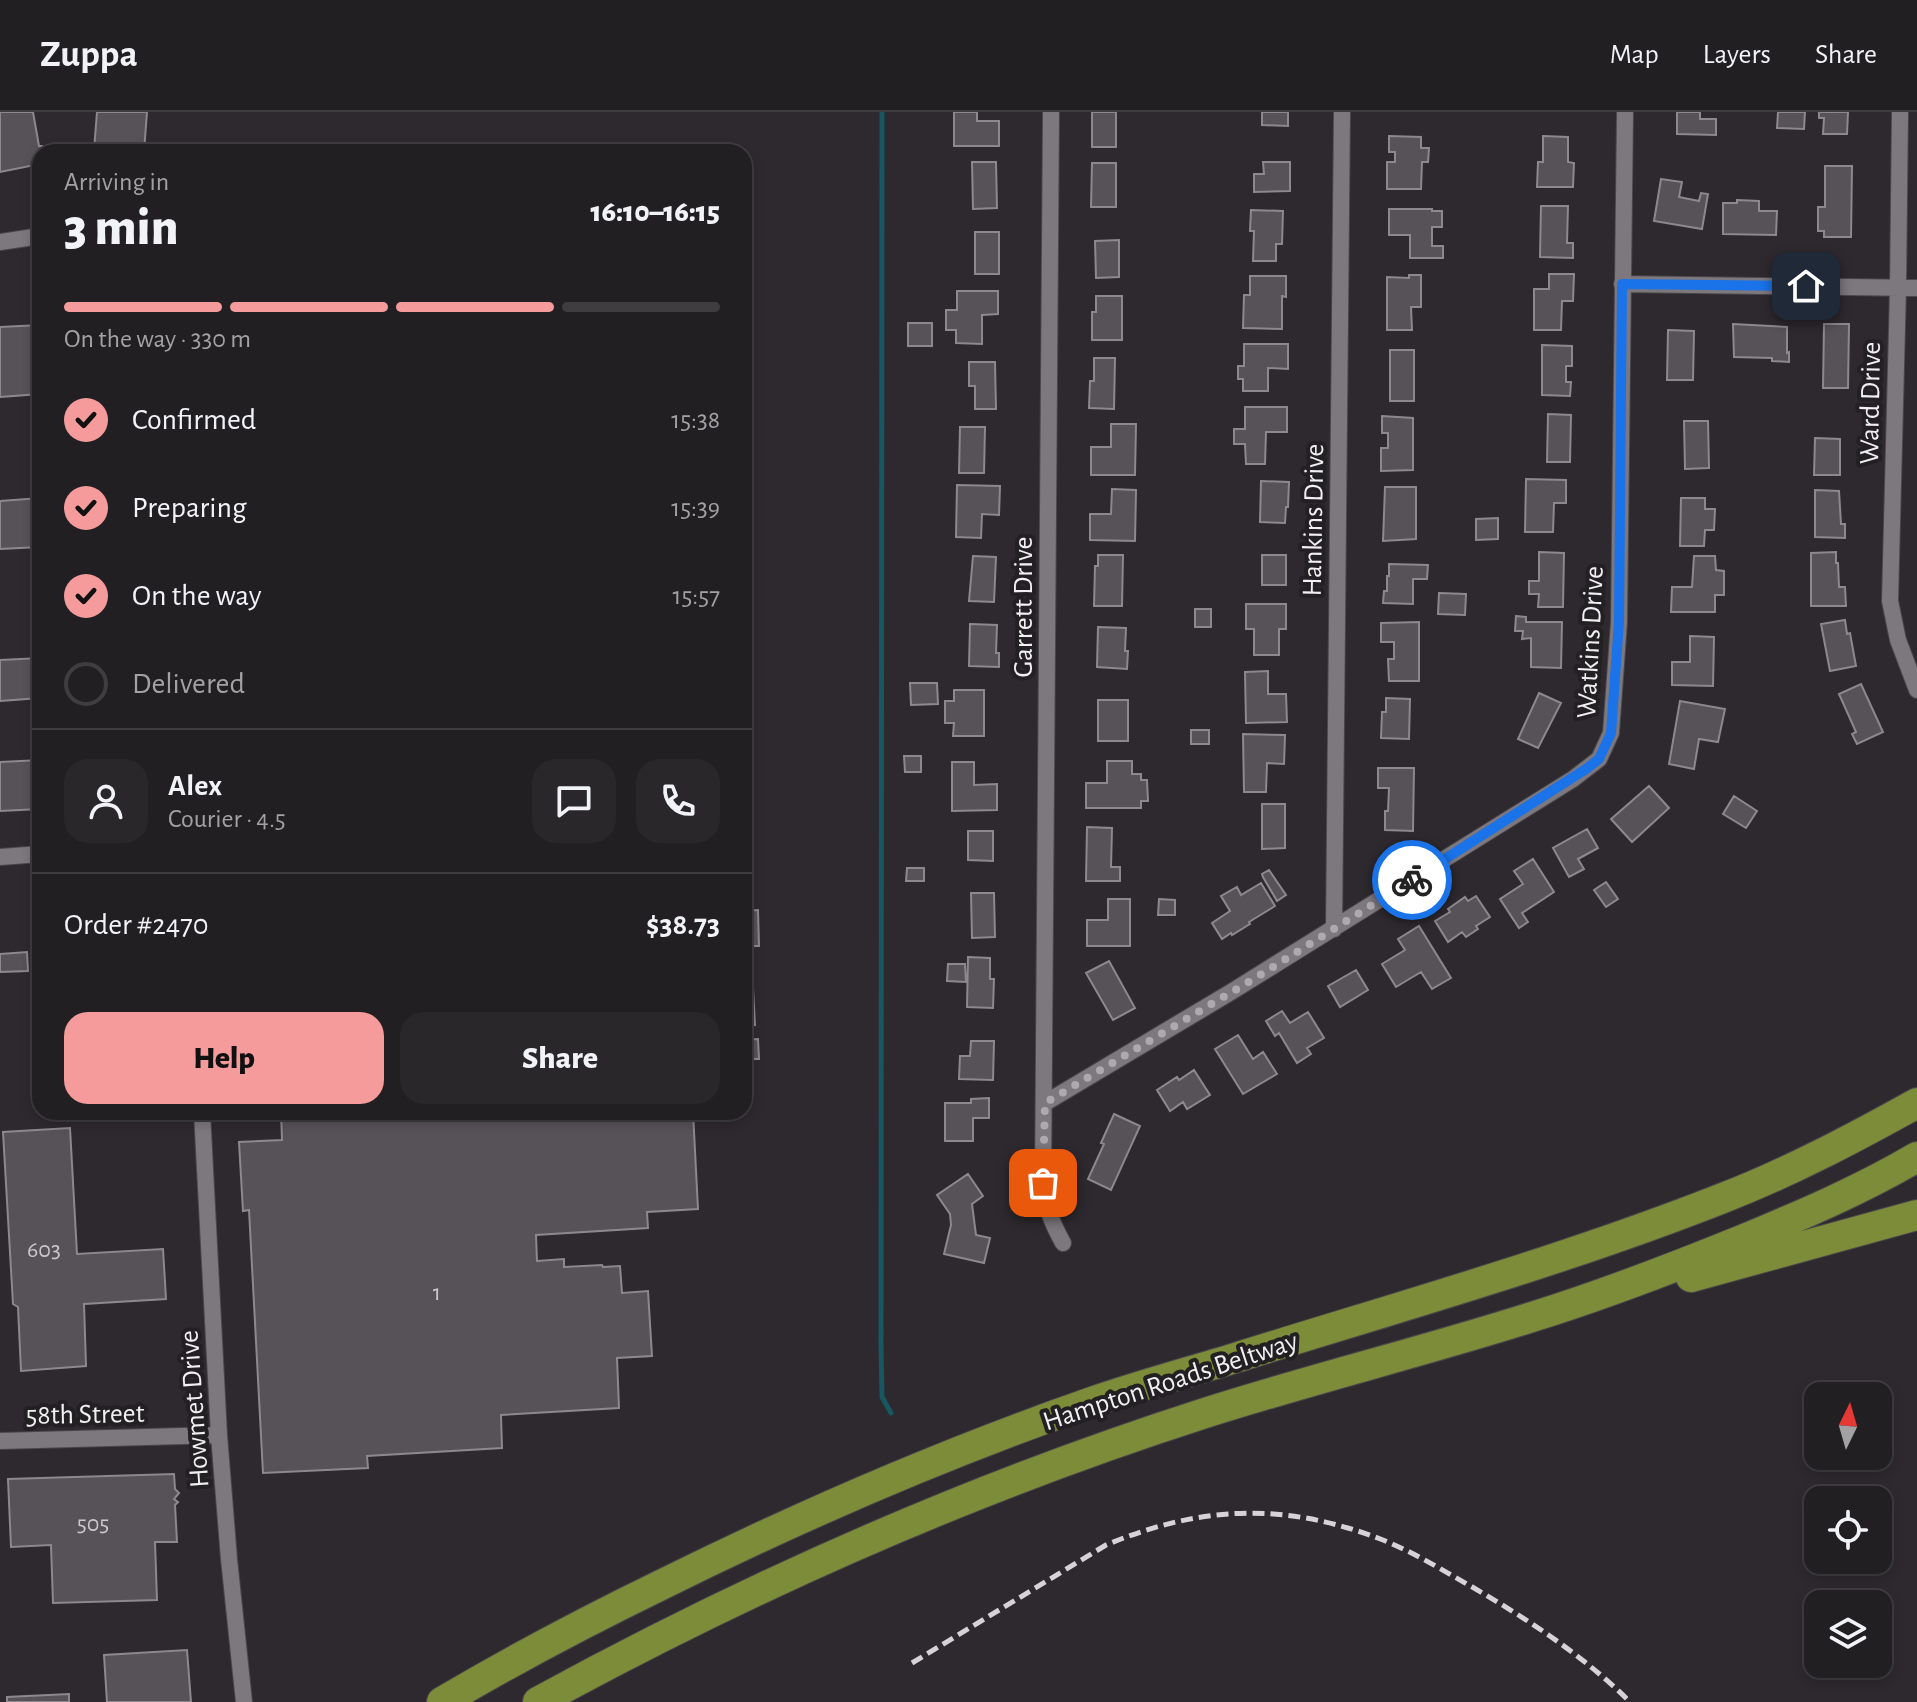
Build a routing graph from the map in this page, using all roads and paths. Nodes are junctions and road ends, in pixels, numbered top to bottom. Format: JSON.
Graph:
{"nodes":[{"id":1,"x":1051,"y":112,"type":"edge"},
{"id":2,"x":1342,"y":112,"type":"edge"},
{"id":3,"x":1625,"y":112,"type":"edge"},
{"id":4,"x":1900,"y":112,"type":"edge"},
{"id":5,"x":32,"y":237,"type":"edge"},
{"id":6,"x":0,"y":242,"type":"edge"},
{"id":7,"x":1622,"y":284,"type":"junction"},
{"id":8,"x":1898,"y":288,"type":"junction"},
{"id":9,"x":1917,"y":288,"type":"edge"},
{"id":10,"x":1917,"y":690,"type":"edge"},
{"id":11,"x":32,"y":855,"type":"edge"},
{"id":12,"x":0,"y":857,"type":"edge"},
{"id":13,"x":1334,"y":929,"type":"junction"},
{"id":14,"x":1917,"y":1095,"type":"edge"},
{"id":15,"x":1045,"y":1103,"type":"junction"},
{"id":16,"x":1917,"y":1103,"type":"edge"},
{"id":17,"x":202,"y":1120,"type":"edge"},
{"id":18,"x":1877,"y":1125,"type":"junction"},
{"id":19,"x":1917,"y":1157,"type":"edge"},
{"id":20,"x":1917,"y":1215,"type":"edge"},
{"id":21,"x":1063,"y":1243,"type":"dead end"},
{"id":22,"x":1534,"y":1316,"type":"junction"},
{"id":23,"x":219,"y":1435,"type":"junction"},
{"id":24,"x":0,"y":1441,"type":"edge"},
{"id":25,"x":244,"y":1702,"type":"edge"},
{"id":26,"x":442,"y":1702,"type":"edge"},
{"id":27,"x":538,"y":1702,"type":"edge"}],
"edges":[{"from":1,"to":15,"type":"street","name":"Garrett Drive"},
{"from":2,"to":13,"type":"street","name":"Hankins Drive"},
{"from":3,"to":7,"type":"street","name":"Watkins Drive"},
{"from":4,"to":8,"type":"street","name":"Ward Drive"},
{"from":5,"to":6,"type":"street"},
{"from":7,"to":8,"type":"street"},
{"from":7,"to":13,"type":"street","name":"Watkins Drive"},
{"from":8,"to":9,"type":"street"},
{"from":8,"to":10,"type":"street","name":"Ward Drive"},
{"from":11,"to":12,"type":"street"},
{"from":13,"to":15,"type":"street","name":"Watkins Drive"},
{"from":14,"to":18,"type":"highway"},
{"from":15,"to":21,"type":"street","name":"Garrett Drive"},
{"from":16,"to":18,"type":"highway","name":"Hampton Roads Beltway"},
{"from":17,"to":23,"type":"street","name":"Howmet Drive"},
{"from":18,"to":26,"type":"highway","name":"Hampton Roads Beltway"},
{"from":19,"to":22,"type":"highway","name":"Hampton Roads Beltway"},
{"from":20,"to":22,"type":"highway"},
{"from":22,"to":27,"type":"highway","name":"Hampton Roads Beltway"},
{"from":23,"to":24,"type":"street","name":"58th Street"},
{"from":23,"to":25,"type":"street","name":"Howmet Drive"}]}
